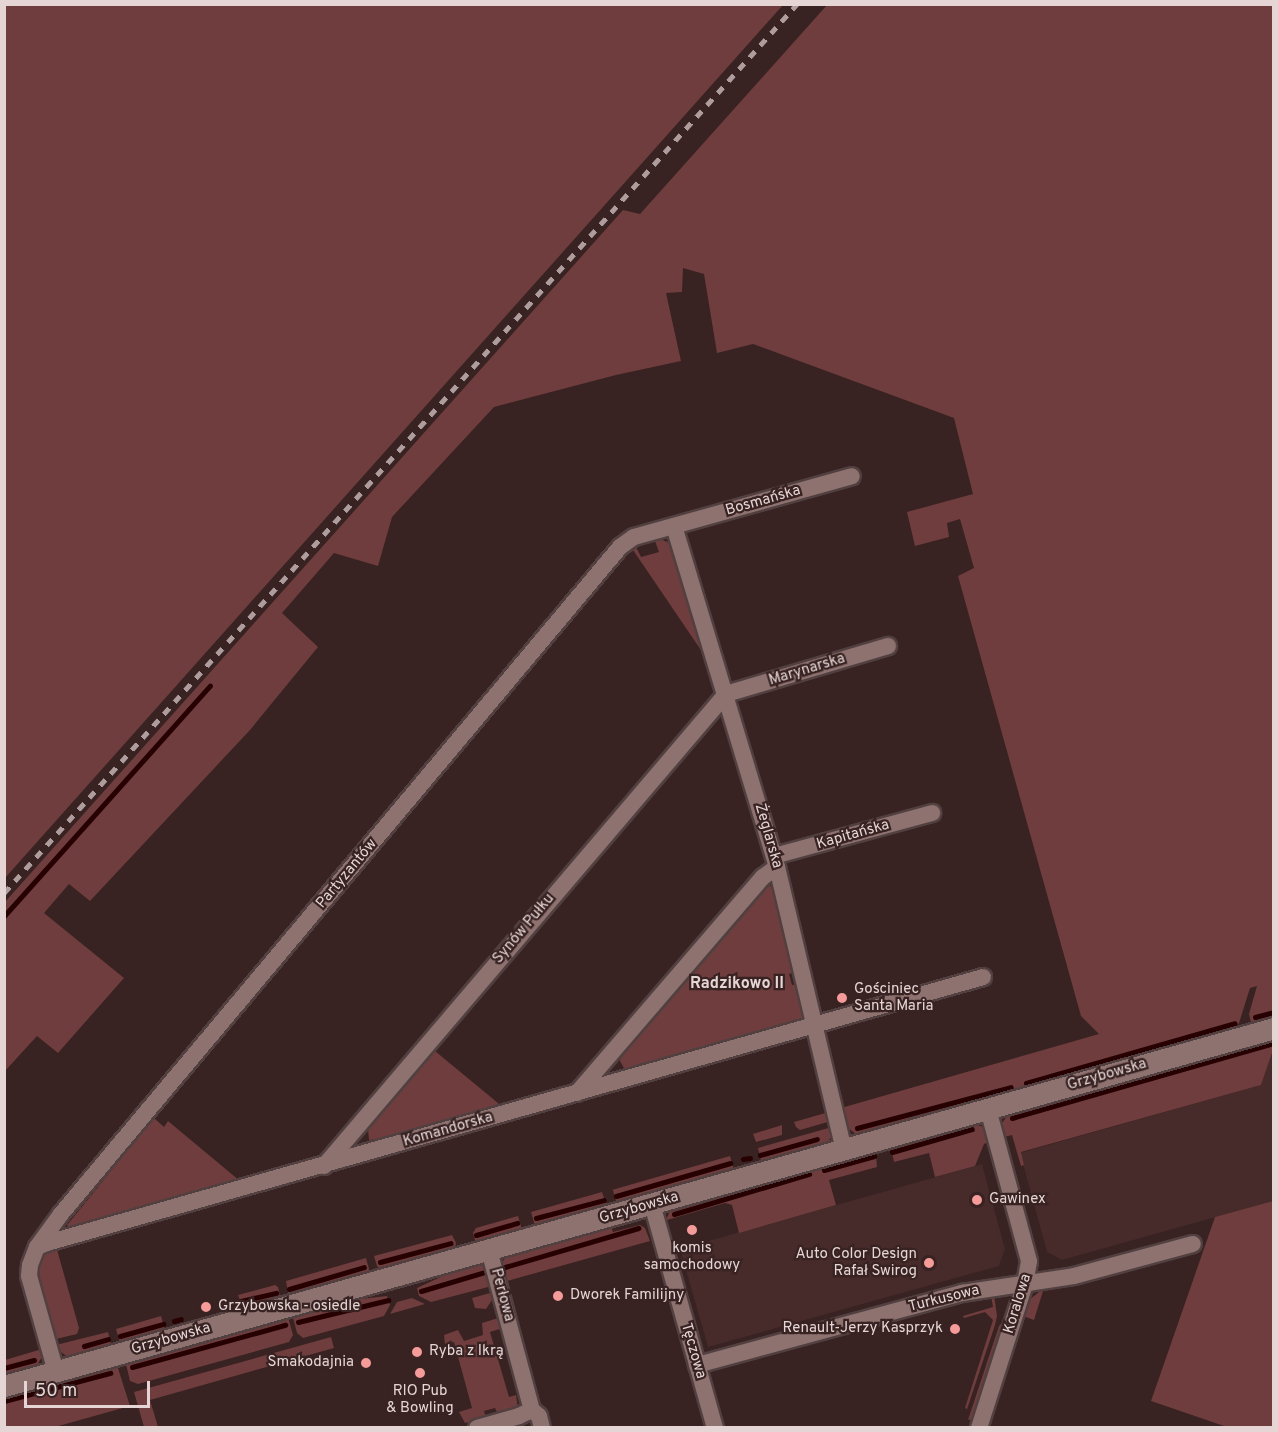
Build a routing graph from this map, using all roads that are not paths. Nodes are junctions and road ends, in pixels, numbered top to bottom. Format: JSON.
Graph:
{"nodes":[{"id":1,"x":852,"y":476,"type":"dead end"},
{"id":2,"x":674,"y":526,"type":"junction"},
{"id":3,"x":888,"y":646,"type":"dead end"},
{"id":4,"x":726,"y":694,"type":"junction"},
{"id":5,"x":932,"y":813,"type":"dead end"},
{"id":6,"x":775,"y":862,"type":"junction"},
{"id":7,"x":983,"y":977,"type":"dead end"},
{"id":8,"x":815,"y":1026,"type":"junction"},
{"id":9,"x":1274,"y":1028,"type":"edge"},
{"id":10,"x":577,"y":1093,"type":"junction"},
{"id":11,"x":988,"y":1109,"type":"junction"},
{"id":12,"x":844,"y":1150,"type":"junction"},
{"id":13,"x":324,"y":1166,"type":"junction"},
{"id":14,"x":652,"y":1204,"type":"junction"},
{"id":15,"x":1193,"y":1244,"type":"dead end"},
{"id":16,"x":38,"y":1247,"type":"junction"},
{"id":17,"x":489,"y":1250,"type":"junction"},
{"id":18,"x":1025,"y":1284,"type":"junction"},
{"id":19,"x":697,"y":1365,"type":"junction"},
{"id":20,"x":56,"y":1372,"type":"junction"},
{"id":21,"x":4,"y":1386,"type":"edge"},
{"id":22,"x":532,"y":1410,"type":"junction"},
{"id":23,"x":477,"y":1428,"type":"edge"},
{"id":24,"x":542,"y":1428,"type":"edge"},
{"id":25,"x":715,"y":1428,"type":"edge"},
{"id":26,"x":979,"y":1428,"type":"edge"}],
"edges":[{"from":1,"to":2,"type":"street","name":"Bosmańska"},
{"from":2,"to":4,"type":"street","name":"Żeglarska"},
{"from":2,"to":16,"type":"street","name":"Partyzantów"},
{"from":3,"to":4,"type":"street","name":"Marynarska"},
{"from":4,"to":6,"type":"street","name":"Żeglarska"},
{"from":4,"to":13,"type":"street","name":"Synów Pułku"},
{"from":5,"to":6,"type":"street","name":"Kapitańska"},
{"from":6,"to":8,"type":"street","name":"Żeglarska"},
{"from":6,"to":10,"type":"street"},
{"from":7,"to":8,"type":"street","name":"Komandorska"},
{"from":8,"to":10,"type":"street","name":"Komandorska"},
{"from":8,"to":12,"type":"street","name":"Żeglarska"},
{"from":9,"to":11,"type":"street","name":"Grzybowska"},
{"from":10,"to":13,"type":"street","name":"Komandorska"},
{"from":11,"to":12,"type":"street","name":"Grzybowska"},
{"from":11,"to":18,"type":"street","name":"Koralowa"},
{"from":12,"to":14,"type":"street","name":"Grzybowska"},
{"from":13,"to":16,"type":"street","name":"Komandorska"},
{"from":14,"to":17,"type":"street","name":"Grzybowska"},
{"from":14,"to":19,"type":"street","name":"Tęczowa"},
{"from":15,"to":18,"type":"street","name":"Turkusowa"},
{"from":16,"to":20,"type":"street"},
{"from":17,"to":20,"type":"street","name":"Grzybowska"},
{"from":17,"to":22,"type":"street","name":"Perłowa"},
{"from":18,"to":19,"type":"street","name":"Turkusowa"},
{"from":18,"to":26,"type":"street","name":"Koralowa"},
{"from":19,"to":25,"type":"street","name":"Tęczowa"},
{"from":20,"to":21,"type":"street","name":"Grzybowska"},
{"from":22,"to":23,"type":"street"},
{"from":22,"to":24,"type":"street","name":"Perłowa"}]}
